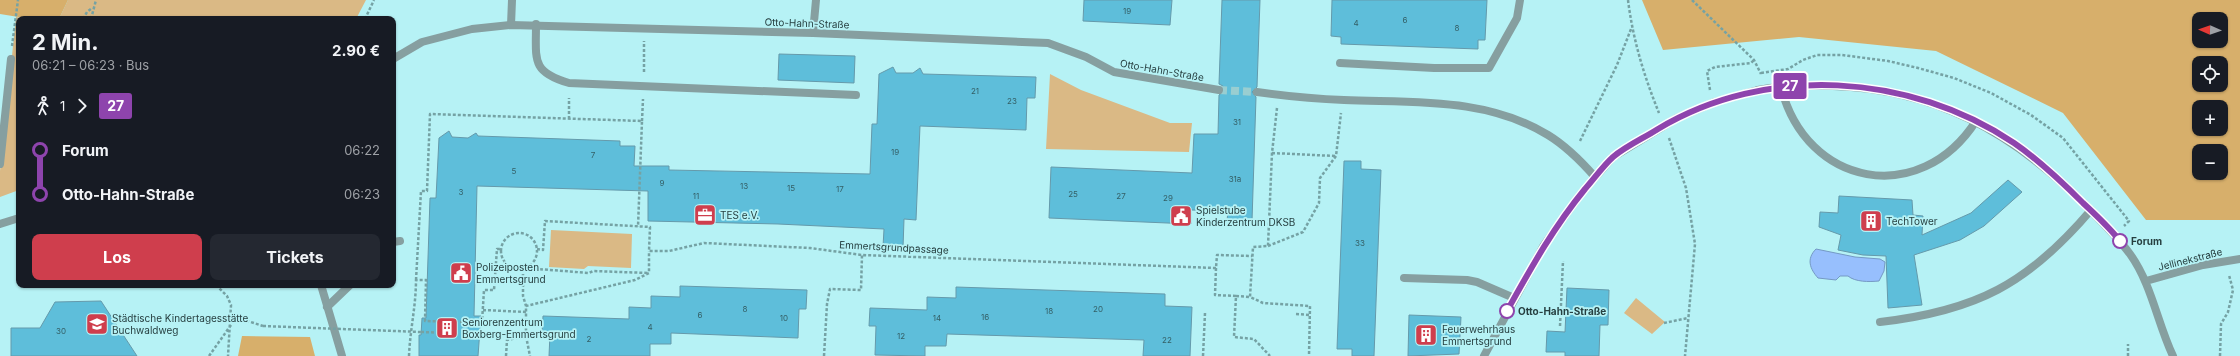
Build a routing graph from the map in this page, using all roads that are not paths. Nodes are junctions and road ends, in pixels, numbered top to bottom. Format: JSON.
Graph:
{"nodes":[{"id":1,"x":512,"y":0,"type":"edge"},
{"id":2,"x":816,"y":0,"type":"edge"},
{"id":3,"x":1520,"y":0,"type":"edge"},
{"id":4,"x":536,"y":24,"type":"junction"},
{"id":5,"x":511,"y":25,"type":"junction"},
{"id":6,"x":813,"y":33,"type":"junction"},
{"id":7,"x":396,"y":57,"type":"edge"},
{"id":8,"x":11,"y":59,"type":"road end"},
{"id":9,"x":1340,"y":63,"type":"dead end"},
{"id":10,"x":1781,"y":87,"type":"junction"},
{"id":11,"x":1219,"y":90,"type":"tunnel mouth"},
{"id":12,"x":1257,"y":92,"type":"tunnel mouth"},
{"id":13,"x":856,"y":95,"type":"dead end"},
{"id":14,"x":1976,"y":121,"type":"junction"},
{"id":15,"x":0,"y":164,"type":"edge"},
{"id":16,"x":1595,"y":177,"type":"junction"},
{"id":17,"x":2091,"y":210,"type":"junction"},
{"id":18,"x":16,"y":219,"type":"edge"},
{"id":19,"x":0,"y":224,"type":"edge"},
{"id":20,"x":2240,"y":259,"type":"edge"},
{"id":21,"x":1404,"y":278,"type":"dead end"},
{"id":22,"x":2146,"y":281,"type":"junction"},
{"id":23,"x":322,"y":288,"type":"edge"},
{"id":24,"x":347,"y":288,"type":"edge"},
{"id":25,"x":1514,"y":298,"type":"junction"},
{"id":26,"x":327,"y":307,"type":"junction"},
{"id":27,"x":1880,"y":322,"type":"dead end"},
{"id":28,"x":342,"y":356,"type":"edge"},
{"id":29,"x":1484,"y":356,"type":"edge"},
{"id":30,"x":2173,"y":356,"type":"edge"}],
"edges":[{"from":1,"to":5,"type":"street"},
{"from":2,"to":6,"type":"street"},
{"from":3,"to":9,"type":"street"},
{"from":4,"to":5,"type":"street","name":"Otto-Hahn-Straße"},
{"from":4,"to":6,"type":"street","name":"Otto-Hahn-Straße"},
{"from":4,"to":13,"type":"street"},
{"from":5,"to":7,"type":"street","name":"Otto-Hahn-Straße"},
{"from":6,"to":11,"type":"street","name":"Otto-Hahn-Straße"},
{"from":8,"to":15,"type":"street"},
{"from":10,"to":14,"type":"street"},
{"from":10,"to":14,"type":"street"},
{"from":10,"to":16,"type":"street","bridge":true},
{"from":12,"to":16,"type":"street"},
{"from":14,"to":17,"type":"street"},
{"from":16,"to":25,"type":"street"},
{"from":17,"to":22,"type":"street"},
{"from":17,"to":27,"type":"street"},
{"from":18,"to":19,"type":"street"},
{"from":20,"to":22,"type":"street","name":"Jellinekstraße"},
{"from":21,"to":25,"type":"street"},
{"from":22,"to":30,"type":"street"},
{"from":23,"to":26,"type":"street"},
{"from":24,"to":26,"type":"street"},
{"from":25,"to":29,"type":"street"},
{"from":26,"to":28,"type":"street"}]}
